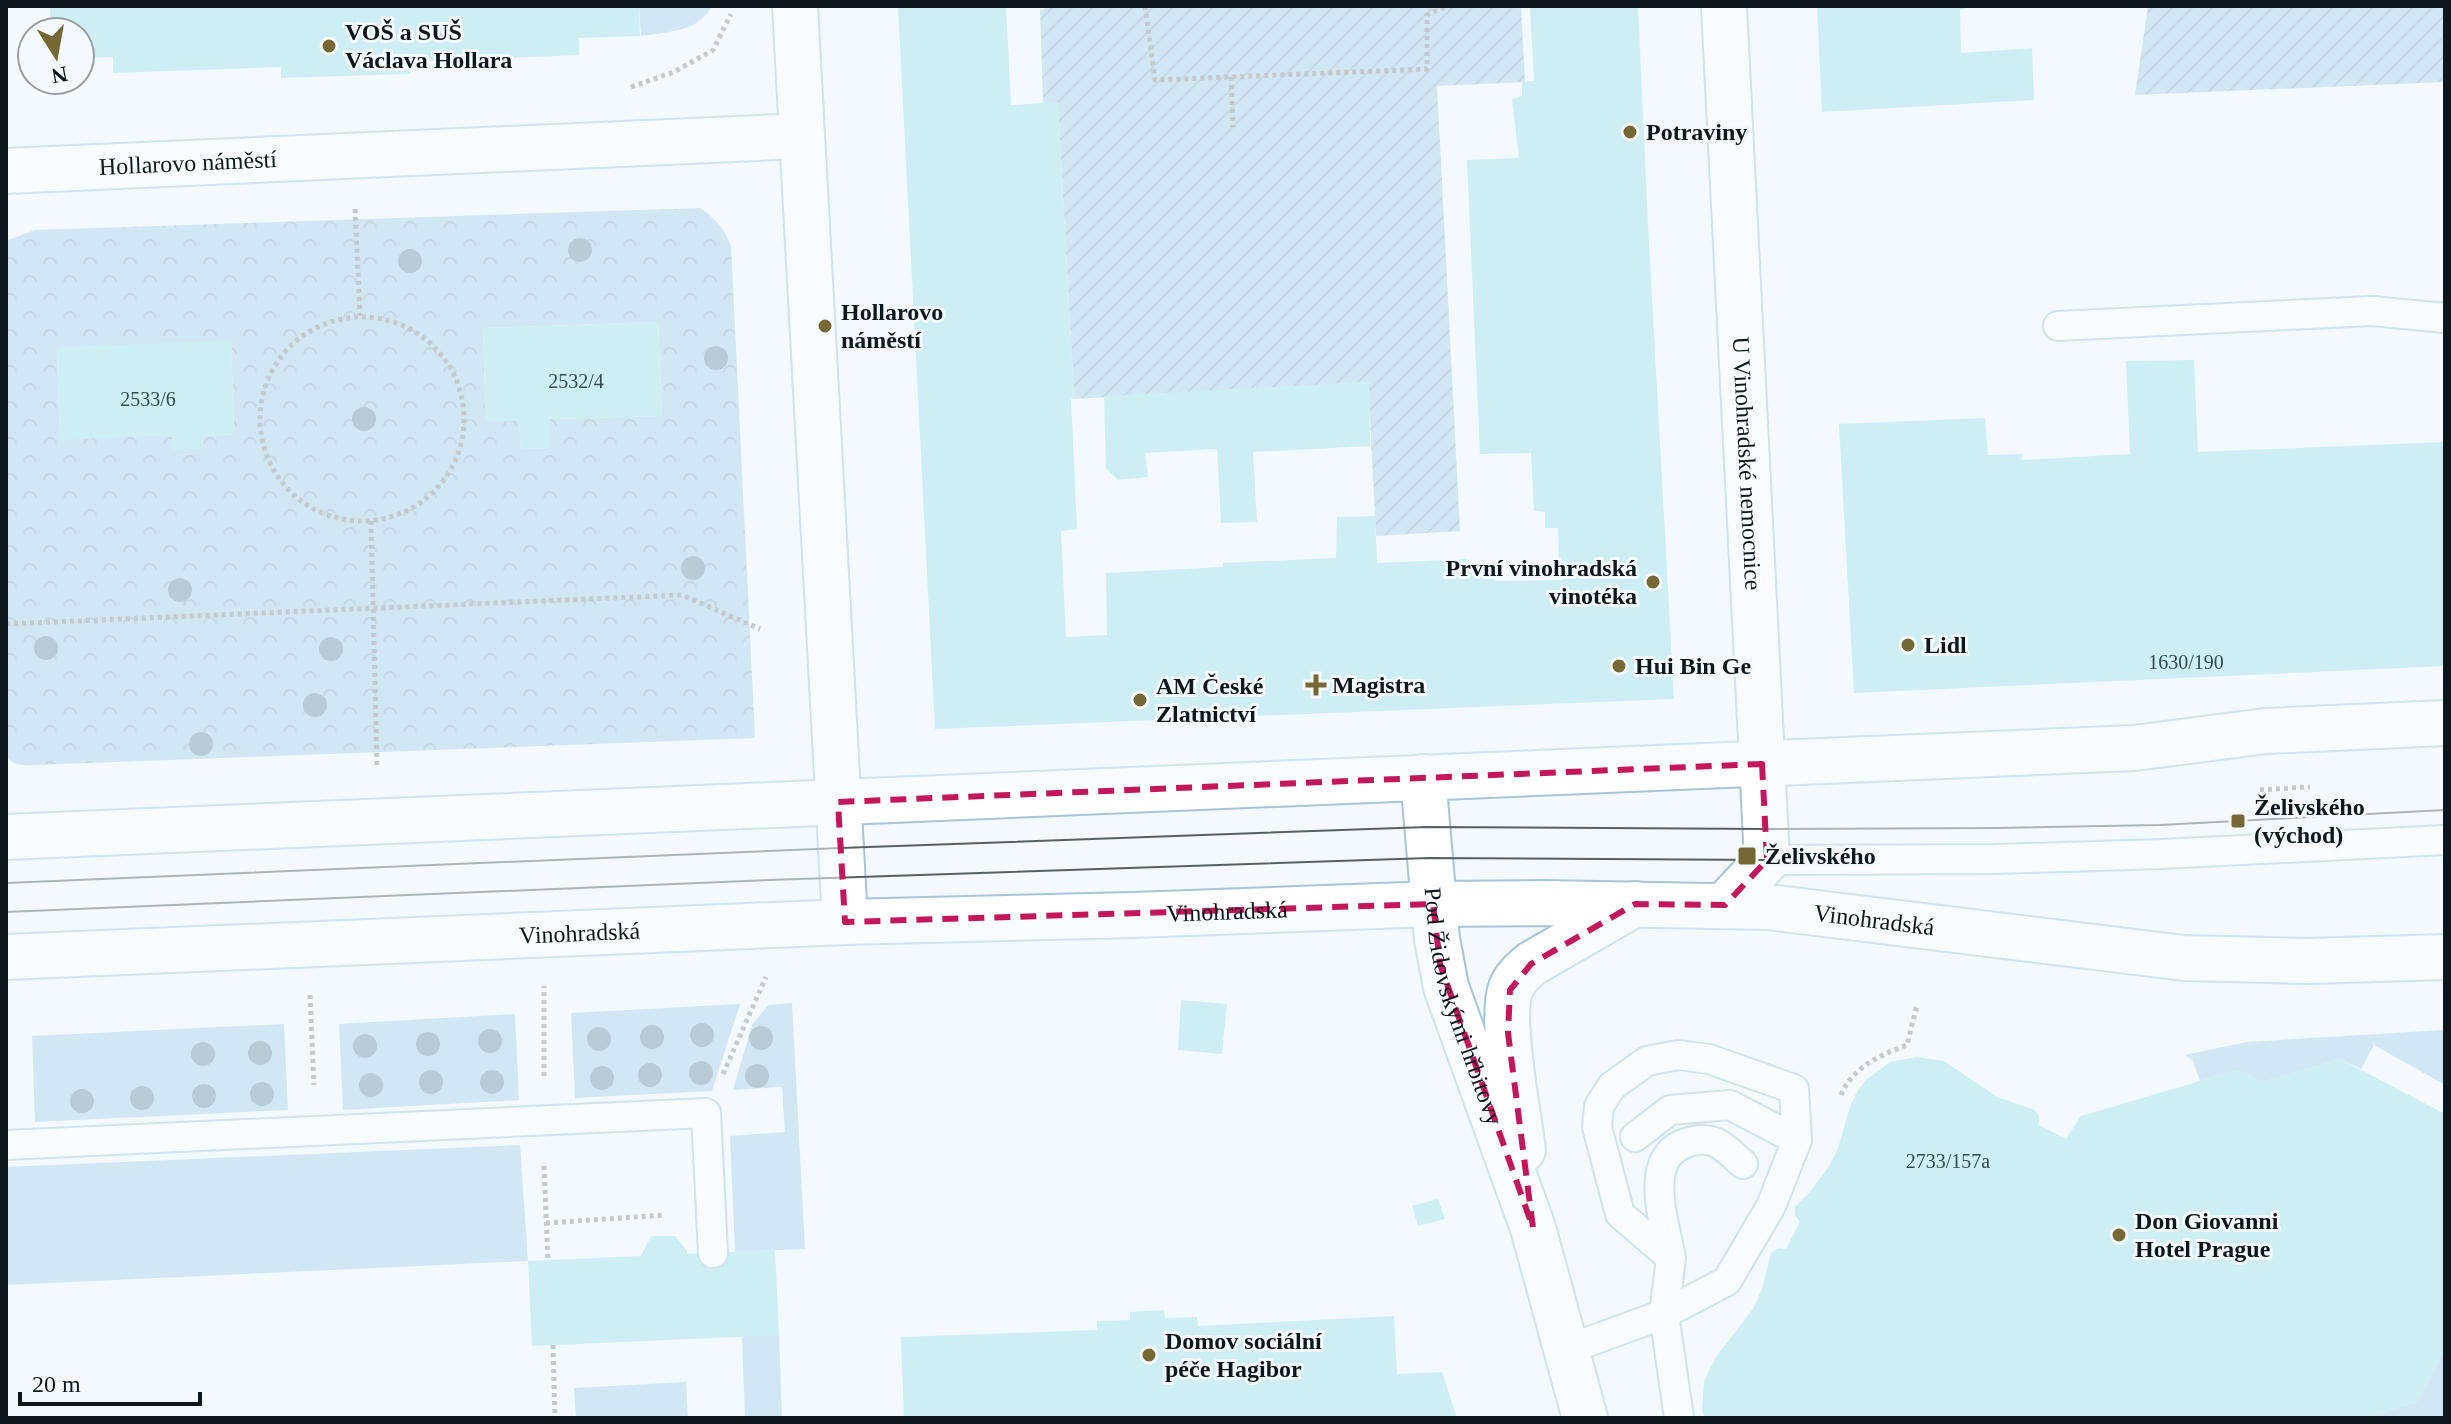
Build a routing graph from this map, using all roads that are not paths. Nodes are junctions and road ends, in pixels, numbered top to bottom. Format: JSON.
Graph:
{"nodes":[{"id":1,"x":795,"y":6,"type":"edge"},
{"id":2,"x":1724,"y":6,"type":"edge"},
{"id":3,"x":802,"y":136,"type":"junction"},
{"id":4,"x":6,"y":171,"type":"edge"},
{"id":5,"x":2445,"y":318,"type":"edge"},
{"id":6,"x":2058,"y":326,"type":"dead end"},
{"id":7,"x":2445,"y":723,"type":"edge"},
{"id":8,"x":1762,"y":764,"type":"junction"},
{"id":9,"x":1423,"y":777,"type":"junction"},
{"id":10,"x":838,"y":802,"type":"junction"},
{"id":11,"x":6,"y":837,"type":"edge"},
{"id":12,"x":2445,"y":840,"type":"edge"},
{"id":13,"x":1767,"y":860,"type":"junction"},
{"id":14,"x":1433,"y":904,"type":"junction"},
{"id":15,"x":1635,"y":904,"type":"junction"},
{"id":16,"x":1725,"y":905,"type":"junction"},
{"id":17,"x":845,"y":922,"type":"junction"},
{"id":18,"x":6,"y":957,"type":"edge"},
{"id":19,"x":2445,"y":957,"type":"edge"},
{"id":20,"x":1635,"y":1137,"type":"dead end"},
{"id":21,"x":1797,"y":1140,"type":"junction"},
{"id":22,"x":6,"y":1145,"type":"edge"},
{"id":23,"x":1743,"y":1164,"type":"dead end"},
{"id":24,"x":1533,"y":1228,"type":"junction"},
{"id":25,"x":713,"y":1253,"type":"dead end"},
{"id":26,"x":1671,"y":1258,"type":"junction"},
{"id":27,"x":1664,"y":1314,"type":"junction"},
{"id":28,"x":1566,"y":1350,"type":"junction"},
{"id":29,"x":1585,"y":1418,"type":"edge"},
{"id":30,"x":1679,"y":1418,"type":"edge"}],
"edges":[{"from":1,"to":3,"type":"main road"},
{"from":2,"to":8,"type":"main road","name":"U Vinohradské nemocnice"},
{"from":3,"to":4,"type":"main road","name":"Hollarovo náměstí"},
{"from":3,"to":10,"type":"main road"},
{"from":5,"to":6,"type":"lane"},
{"from":7,"to":8,"type":"main road"},
{"from":8,"to":9,"type":"main road"},
{"from":8,"to":13,"type":"main road","name":"U Vinohradské nemocnice"},
{"from":9,"to":10,"type":"main road"},
{"from":9,"to":14,"type":"main road","name":"Pod Židovskými hřbitovy"},
{"from":10,"to":11,"type":"main road"},
{"from":10,"to":17,"type":"main road"},
{"from":12,"to":13,"type":"lane"},
{"from":13,"to":16,"type":"main road"},
{"from":14,"to":15,"type":"main road","name":"Vinohradská"},
{"from":14,"to":17,"type":"main road","name":"Vinohradská"},
{"from":14,"to":24,"type":"main road","name":"Pod Židovskými hřbitovy"},
{"from":15,"to":16,"type":"main road","name":"Vinohradská"},
{"from":15,"to":24,"type":"main road","name":"Pod Židovskými hřbitovy"},
{"from":16,"to":19,"type":"main road","name":"Vinohradská"},
{"from":17,"to":18,"type":"main road","name":"Vinohradská"},
{"from":20,"to":21,"type":"lane"},
{"from":21,"to":26,"type":"lane"},
{"from":21,"to":27,"type":"lane"},
{"from":22,"to":25,"type":"lane"},
{"from":23,"to":26,"type":"lane"},
{"from":24,"to":28,"type":"main road","name":"Pod Židovskými hřbitovy"},
{"from":26,"to":27,"type":"lane"},
{"from":27,"to":28,"type":"lane"},
{"from":27,"to":30,"type":"lane"},
{"from":28,"to":29,"type":"main road","name":"Pod Židovskými hřbitovy"}]}
